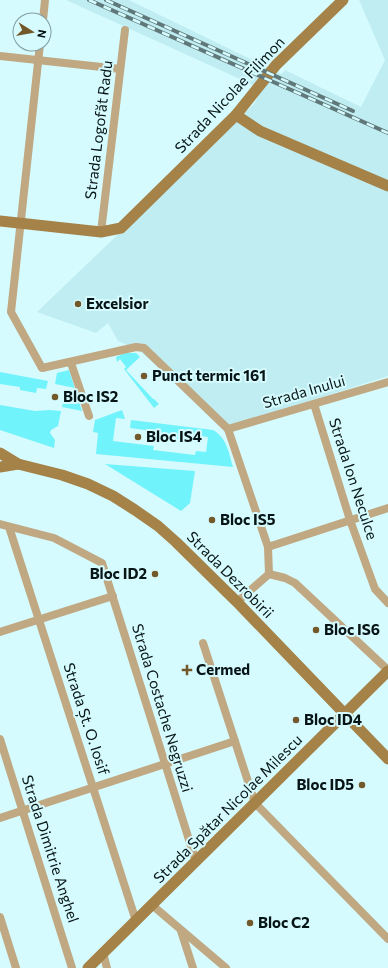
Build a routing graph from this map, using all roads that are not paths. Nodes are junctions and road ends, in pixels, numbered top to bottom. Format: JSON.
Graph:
{"nodes":[{"id":1,"x":45,"y":0,"type":"edge"},
{"id":2,"x":343,"y":0,"type":"edge"},
{"id":3,"x":43,"y":12,"type":"edge"},
{"id":4,"x":125,"y":30,"type":"dead end"},
{"id":5,"x":39,"y":52,"type":"edge"},
{"id":6,"x":0,"y":56,"type":"edge"},
{"id":7,"x":38,"y":60,"type":"junction"},
{"id":8,"x":120,"y":69,"type":"junction"},
{"id":9,"x":236,"y":115,"type":"junction"},
{"id":10,"x":388,"y":186,"type":"edge"},
{"id":11,"x":0,"y":221,"type":"edge"},
{"id":12,"x":21,"y":223,"type":"junction"},
{"id":13,"x":101,"y":232,"type":"junction"},
{"id":14,"x":71,"y":363,"type":"junction"},
{"id":15,"x":388,"y":382,"type":"edge"},
{"id":16,"x":314,"y":404,"type":"junction"},
{"id":17,"x":89,"y":416,"type":"dead end"},
{"id":18,"x":228,"y":429,"type":"junction"},
{"id":19,"x":0,"y":453,"type":"edge"},
{"id":20,"x":18,"y":464,"type":"junction"},
{"id":21,"x":0,"y":467,"type":"edge"},
{"id":22,"x":388,"y":508,"type":"edge"},
{"id":23,"x":350,"y":520,"type":"junction"},
{"id":24,"x":0,"y":524,"type":"edge"},
{"id":25,"x":9,"y":527,"type":"junction"},
{"id":26,"x":268,"y":546,"type":"junction"},
{"id":27,"x":269,"y":574,"type":"junction"},
{"id":28,"x":112,"y":596,"type":"junction"},
{"id":29,"x":237,"y":602,"type":"junction"},
{"id":30,"x":388,"y":603,"type":"edge"},
{"id":31,"x":39,"y":619,"type":"junction"},
{"id":32,"x":0,"y":632,"type":"edge"},
{"id":33,"x":203,"y":643,"type":"dead end"},
{"id":34,"x":388,"y":671,"type":"edge"},
{"id":35,"x":346,"y":714,"type":"junction"},
{"id":36,"x":0,"y":739,"type":"edge"},
{"id":37,"x":235,"y":741,"type":"junction"},
{"id":38,"x":388,"y":759,"type":"edge"},
{"id":39,"x":165,"y":764,"type":"junction"},
{"id":40,"x":93,"y":787,"type":"junction"},
{"id":41,"x":255,"y":803,"type":"junction"},
{"id":42,"x":22,"y":810,"type":"junction"},
{"id":43,"x":0,"y":818,"type":"edge"},
{"id":44,"x":196,"y":862,"type":"junction"},
{"id":45,"x":152,"y":905,"type":"junction"},
{"id":46,"x":0,"y":917,"type":"edge"},
{"id":47,"x":136,"y":921,"type":"junction"},
{"id":48,"x":181,"y":930,"type":"junction"},
{"id":49,"x":388,"y":939,"type":"edge"},
{"id":50,"x":103,"y":953,"type":"junction"},
{"id":51,"x":16,"y":968,"type":"edge"},
{"id":52,"x":72,"y":968,"type":"edge"},
{"id":53,"x":88,"y":968,"type":"edge"},
{"id":54,"x":107,"y":968,"type":"edge"},
{"id":55,"x":193,"y":968,"type":"edge"},
{"id":56,"x":226,"y":968,"type":"edge"}],
"edges":[{"from":1,"to":3,"type":"street"},
{"from":2,"to":9,"type":"street","name":"Strada Nicolae Filimon"},
{"from":4,"to":8,"type":"street","name":"Strada Logofăt Radu"},
{"from":5,"to":7,"type":"street"},
{"from":6,"to":7,"type":"street"},
{"from":7,"to":8,"type":"street"},
{"from":7,"to":12,"type":"street"},
{"from":8,"to":13,"type":"street","name":"Strada Logofăt Radu"},
{"from":9,"to":10,"type":"street"},
{"from":9,"to":13,"type":"street","name":"Strada Nicolae Filimon"},
{"from":11,"to":12,"type":"street"},
{"from":12,"to":13,"type":"street"},
{"from":12,"to":14,"type":"street"},
{"from":14,"to":17,"type":"street"},
{"from":14,"to":18,"type":"street"},
{"from":15,"to":16,"type":"street","name":"Strada Inului"},
{"from":16,"to":18,"type":"street","name":"Strada Inului"},
{"from":16,"to":23,"type":"street","name":"Strada Ion Neculce"},
{"from":18,"to":26,"type":"street"},
{"from":19,"to":20,"type":"street","name":"Strada Dezrobirii"},
{"from":20,"to":21,"type":"street","name":"Strada Dezrobirii"},
{"from":20,"to":29,"type":"street","name":"Strada Dezrobirii"},
{"from":22,"to":23,"type":"street"},
{"from":23,"to":26,"type":"street"},
{"from":23,"to":30,"type":"street","name":"Strada Ion Neculce"},
{"from":24,"to":25,"type":"street"},
{"from":25,"to":28,"type":"street","name":"Strada Costache Negruzzi"},
{"from":25,"to":31,"type":"street","name":"Strada Șt. O. Iosif"},
{"from":26,"to":27,"type":"street"},
{"from":27,"to":29,"type":"street"},
{"from":27,"to":34,"type":"street"},
{"from":28,"to":31,"type":"street"},
{"from":28,"to":39,"type":"street","name":"Strada Costache Negruzzi"},
{"from":29,"to":35,"type":"street","name":"Strada Dezrobirii"},
{"from":31,"to":32,"type":"street"},
{"from":31,"to":40,"type":"street","name":"Strada Șt. O. Iosif"},
{"from":33,"to":37,"type":"street"},
{"from":34,"to":35,"type":"street","name":"Strada Spătar Nicolae Milescu"},
{"from":35,"to":38,"type":"street","name":"Strada Dezrobirii"},
{"from":35,"to":41,"type":"street","name":"Strada Spătar Nicolae Milescu"},
{"from":36,"to":42,"type":"street","name":"Strada Dimitrie Anghel"},
{"from":37,"to":39,"type":"street"},
{"from":37,"to":41,"type":"street"},
{"from":39,"to":40,"type":"street"},
{"from":39,"to":44,"type":"street","name":"Strada Costache Negruzzi"},
{"from":40,"to":42,"type":"street"},
{"from":40,"to":47,"type":"street","name":"Strada Șt. O. Iosif"},
{"from":41,"to":44,"type":"street","name":"Strada Spătar Nicolae Milescu"},
{"from":41,"to":49,"type":"street"},
{"from":42,"to":43,"type":"street"},
{"from":42,"to":52,"type":"street","name":"Strada Dimitrie Anghel"},
{"from":44,"to":45,"type":"street","name":"Strada Spătar Nicolae Milescu"},
{"from":45,"to":47,"type":"street","name":"Strada Spătar Nicolae Milescu"},
{"from":45,"to":48,"type":"street"},
{"from":46,"to":51,"type":"street"},
{"from":47,"to":50,"type":"street","name":"Strada Spătar Nicolae Milescu"},
{"from":48,"to":55,"type":"street"},
{"from":48,"to":56,"type":"street"},
{"from":50,"to":53,"type":"street","name":"Strada Spătar Nicolae Milescu"},
{"from":50,"to":54,"type":"street"}]}
